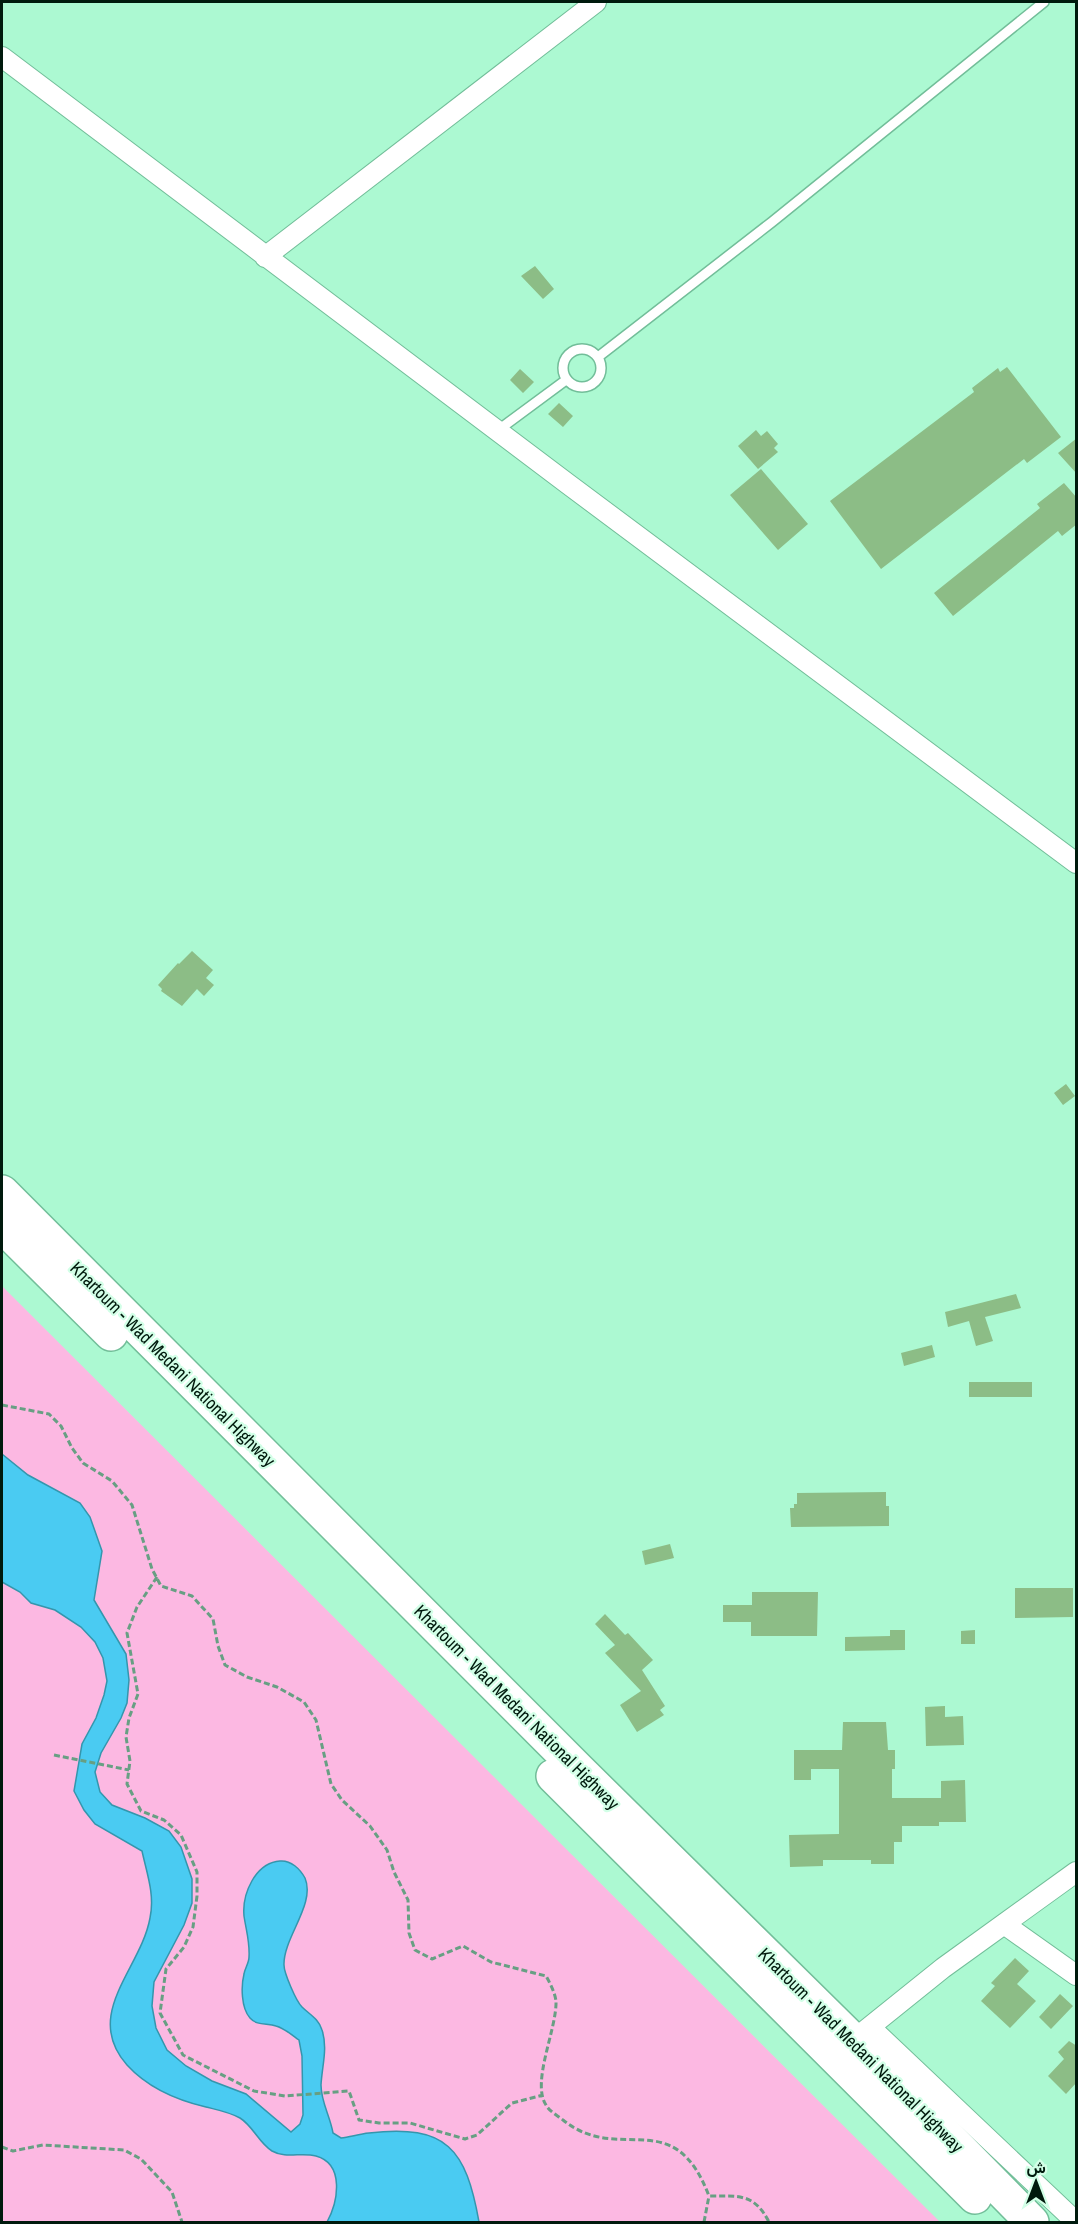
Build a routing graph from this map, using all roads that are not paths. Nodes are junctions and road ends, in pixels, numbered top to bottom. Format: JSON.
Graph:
{"nodes":[{"id":1,"x":596,"y":2,"type":"edge"},
{"id":2,"x":1044,"y":2,"type":"edge"},
{"id":3,"x":2,"y":57,"type":"edge"},
{"id":4,"x":265,"y":257,"type":"junction"},
{"id":5,"x":598,"y":357,"type":"junction"},
{"id":6,"x":566,"y":380,"type":"junction"},
{"id":7,"x":496,"y":431,"type":"junction"},
{"id":8,"x":1077,"y":863,"type":"edge"},
{"id":9,"x":2,"y":1192,"type":"edge"},
{"id":10,"x":2,"y":1226,"type":"edge"},
{"id":11,"x":1077,"y":1872,"type":"edge"},
{"id":12,"x":1004,"y":1924,"type":"junction"},
{"id":13,"x":1077,"y":1975,"type":"edge"},
{"id":14,"x":852,"y":2041,"type":"junction"},
{"id":15,"x":1000,"y":2223,"type":"edge"},
{"id":16,"x":1032,"y":2223,"type":"edge"},
{"id":17,"x":1076,"y":2223,"type":"edge"}],
"edges":[{"from":1,"to":4,"type":"street"},
{"from":2,"to":5,"type":"lane"},
{"from":3,"to":4,"type":"street"},
{"from":4,"to":7,"type":"street"},
{"from":5,"to":6,"type":"lane"},
{"from":5,"to":6,"type":"lane"},
{"from":6,"to":7,"type":"lane"},
{"from":7,"to":8,"type":"street"},
{"from":9,"to":14,"type":"highway","name":"Khartoum - Wad Medani National Highway"},
{"from":10,"to":14,"type":"highway","name":"Khartoum - Wad Medani National Highway"},
{"from":11,"to":12,"type":"street"},
{"from":12,"to":13,"type":"street"},
{"from":12,"to":14,"type":"street"},
{"from":14,"to":15,"type":"highway","name":"Khartoum - Wad Medani National Highway"},
{"from":14,"to":16,"type":"highway","name":"Khartoum - Wad Medani National Highway"},
{"from":14,"to":17,"type":"street"}]}
